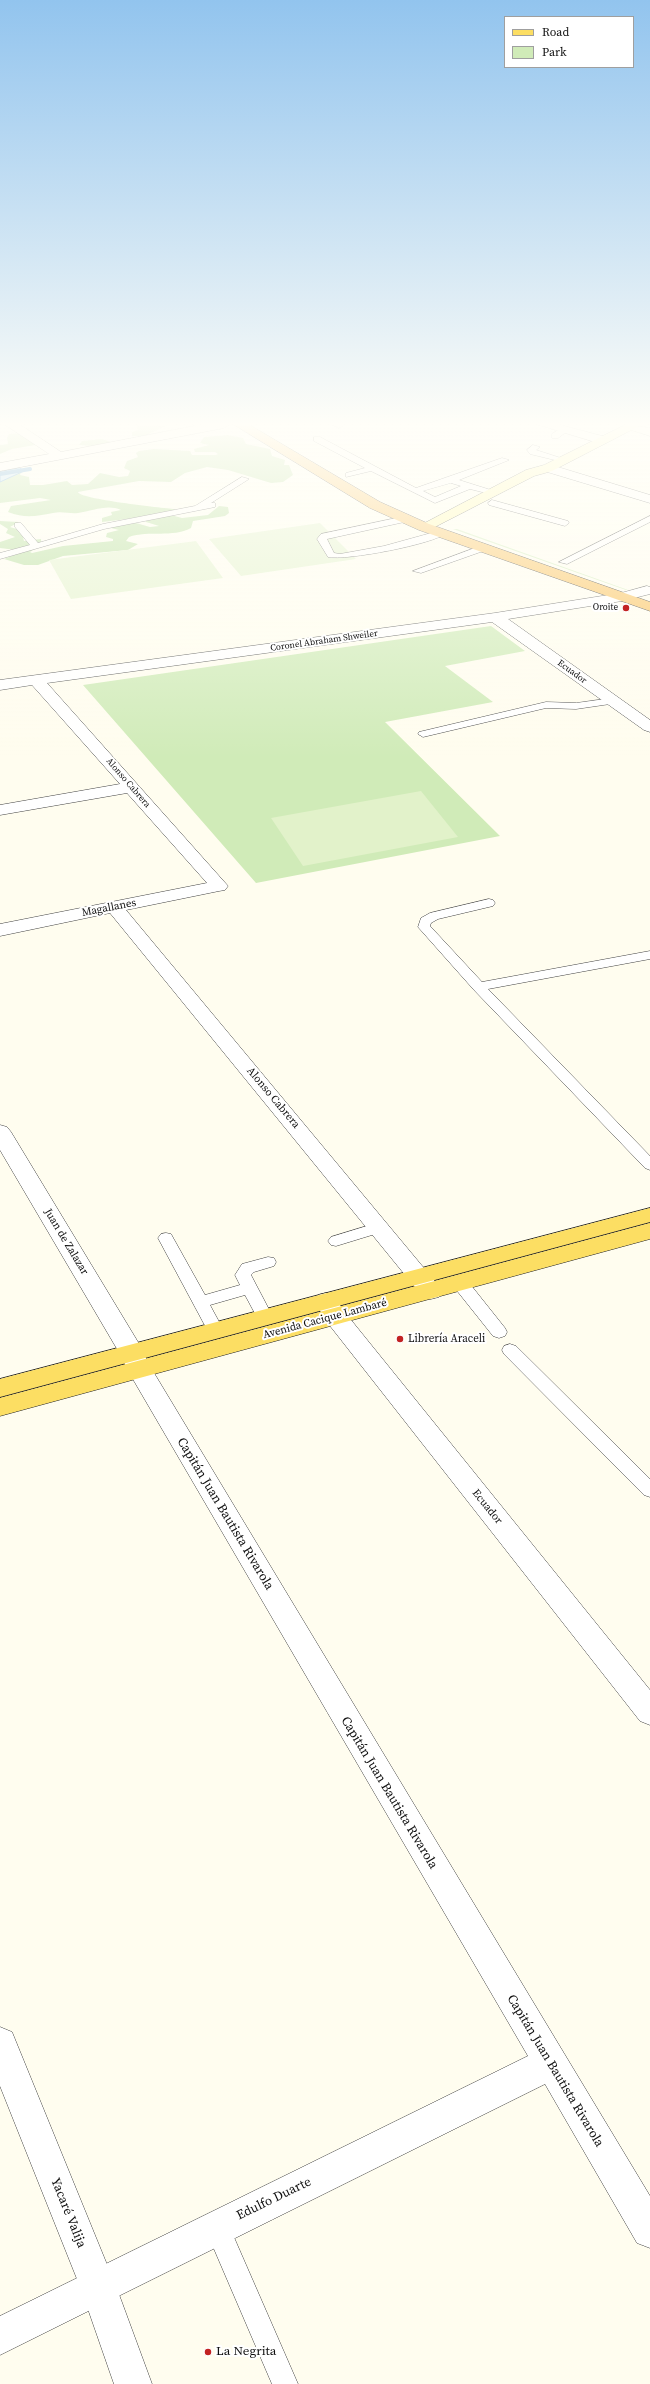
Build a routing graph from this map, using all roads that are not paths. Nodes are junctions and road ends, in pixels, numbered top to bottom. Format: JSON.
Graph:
{"nodes":[{"id":1,"x":27,"y":535,"type":"edge"},
{"id":2,"x":72,"y":535,"type":"edge"},
{"id":3,"x":328,"y":535,"type":"edge"},
{"id":4,"x":414,"y":535,"type":"edge"},
{"id":5,"x":456,"y":535,"type":"edge"},
{"id":6,"x":468,"y":535,"type":"edge"},
{"id":7,"x":617,"y":535,"type":"edge"},
{"id":8,"x":36,"y":546,"type":"junction"},
{"id":9,"x":483,"y":548,"type":"junction"},
{"id":10,"x":0,"y":556,"type":"edge"},
{"id":11,"x":564,"y":562,"type":"junction"},
{"id":12,"x":579,"y":567,"type":"dead end"},
{"id":13,"x":418,"y":571,"type":"dead end"},
{"id":14,"x":624,"y":582,"type":"dead end"},
{"id":15,"x":648,"y":590,"type":"edge"},
{"id":16,"x":622,"y":597,"type":"junction"},
{"id":17,"x":650,"y":607,"type":"edge"},
{"id":18,"x":495,"y":616,"type":"junction"},
{"id":19,"x":37,"y":681,"type":"junction"},
{"id":20,"x":0,"y":685,"type":"edge"},
{"id":21,"x":613,"y":701,"type":"junction"},
{"id":22,"x":650,"y":727,"type":"edge"},
{"id":23,"x":423,"y":734,"type":"dead end"},
{"id":24,"x":131,"y":787,"type":"junction"},
{"id":25,"x":0,"y":810,"type":"edge"},
{"id":26,"x":218,"y":886,"type":"joint"},
{"id":27,"x":489,"y":903,"type":"dead end"},
{"id":28,"x":114,"y":907,"type":"junction"},
{"id":29,"x":0,"y":930,"type":"edge"},
{"id":30,"x":650,"y":955,"type":"edge"},
{"id":31,"x":479,"y":987,"type":"junction"},
{"id":32,"x":0,"y":1132,"type":"edge"},
{"id":33,"x":650,"y":1165,"type":"edge"},
{"id":34,"x":650,"y":1215,"type":"edge"},
{"id":35,"x":380,"y":1228,"type":"junction"},
{"id":36,"x":650,"y":1232,"type":"edge"},
{"id":37,"x":166,"y":1238,"type":"dead end"},
{"id":38,"x":336,"y":1241,"type":"dead end"},
{"id":39,"x":268,"y":1262,"type":"dead end"},
{"id":40,"x":426,"y":1283,"type":"junction"},
{"id":41,"x":460,"y":1283,"type":"junction"},
{"id":42,"x":250,"y":1288,"type":"junction"},
{"id":43,"x":200,"y":1302,"type":"junction"},
{"id":44,"x":330,"y":1309,"type":"junction"},
{"id":45,"x":265,"y":1317,"type":"junction"},
{"id":46,"x":216,"y":1331,"type":"junction"},
{"id":47,"x":499,"y":1332,"type":"dead end"},
{"id":48,"x":510,"y":1350,"type":"dead end"},
{"id":49,"x":136,"y":1361,"type":"junction"},
{"id":50,"x":0,"y":1388,"type":"edge"},
{"id":51,"x":0,"y":1407,"type":"edge"},
{"id":52,"x":650,"y":1490,"type":"edge"},
{"id":53,"x":650,"y":1712,"type":"edge"},
{"id":54,"x":0,"y":2044,"type":"edge"},
{"id":55,"x":550,"y":2064,"type":"junction"},
{"id":56,"x":217,"y":2228,"type":"junction"},
{"id":57,"x":650,"y":2230,"type":"edge"},
{"id":58,"x":99,"y":2289,"type":"junction"},
{"id":59,"x":0,"y":2336,"type":"edge"},
{"id":60,"x":133,"y":2384,"type":"edge"},
{"id":61,"x":285,"y":2384,"type":"edge"}],
"edges":[{"from":1,"to":8,"type":"lane"},
{"from":2,"to":8,"type":"lane"},
{"from":3,"to":4,"type":"lane"},
{"from":5,"to":9,"type":"highway"},
{"from":6,"to":11,"type":"highway"},
{"from":7,"to":11,"type":"lane"},
{"from":8,"to":10,"type":"lane"},
{"from":9,"to":13,"type":"lane"},
{"from":9,"to":16,"type":"highway"},
{"from":11,"to":12,"type":"highway"},
{"from":14,"to":15,"type":"highway"},
{"from":15,"to":16,"type":"street","name":"Coronel Abraham Shweiler"},
{"from":16,"to":17,"type":"highway"},
{"from":16,"to":18,"type":"street","name":"Coronel Abraham Shweiler"},
{"from":18,"to":19,"type":"street","name":"Coronel Abraham Shweiler"},
{"from":18,"to":21,"type":"street","name":"Ecuador"},
{"from":19,"to":20,"type":"street","name":"Coronel Abraham Shweiler"},
{"from":19,"to":24,"type":"street","name":"Alonso Cabrera"},
{"from":21,"to":22,"type":"street","name":"Ecuador"},
{"from":21,"to":23,"type":"lane"},
{"from":24,"to":25,"type":"street"},
{"from":24,"to":26,"type":"street","name":"Alonso Cabrera"},
{"from":26,"to":28,"type":"street","name":"Magallanes"},
{"from":27,"to":31,"type":"lane"},
{"from":28,"to":29,"type":"street","name":"Magallanes"},
{"from":28,"to":35,"type":"street","name":"Alonso Cabrera"},
{"from":30,"to":31,"type":"lane"},
{"from":31,"to":33,"type":"lane"},
{"from":32,"to":49,"type":"street","name":"Juan de Zalazar"},
{"from":34,"to":40,"type":"main road","name":"Avenida Cacique Lambaré"},
{"from":35,"to":38,"type":"lane"},
{"from":35,"to":40,"type":"street","name":"Alonso Cabrera"},
{"from":36,"to":41,"type":"main road","name":"Avenida Cacique Lambaré"},
{"from":37,"to":43,"type":"lane"},
{"from":39,"to":42,"type":"lane"},
{"from":40,"to":41,"type":"main road","name":"Avenida Cacique Lambaré"},
{"from":40,"to":44,"type":"main road","name":"Avenida Cacique Lambaré"},
{"from":41,"to":47,"type":"lane"},
{"from":42,"to":43,"type":"lane"},
{"from":42,"to":45,"type":"lane"},
{"from":43,"to":46,"type":"lane"},
{"from":44,"to":45,"type":"main road","name":"Avenida Cacique Lambaré"},
{"from":44,"to":49,"type":"main road","name":"Avenida Cacique Lambaré"},
{"from":44,"to":53,"type":"street","name":"Ecuador"},
{"from":45,"to":46,"type":"main road","name":"Avenida Cacique Lambaré"},
{"from":46,"to":49,"type":"main road","name":"Avenida Cacique Lambaré"},
{"from":48,"to":52,"type":"lane"},
{"from":49,"to":50,"type":"main road","name":"Avenida Cacique Lambaré"},
{"from":49,"to":51,"type":"main road","name":"Avenida Cacique Lambaré"},
{"from":49,"to":55,"type":"street","name":"Capitán Juan Bautista Rivarola"},
{"from":54,"to":58,"type":"street","name":"Yacaré Valija"},
{"from":55,"to":56,"type":"street","name":"Edulfo Duarte"},
{"from":55,"to":57,"type":"street","name":"Capitán Juan Bautista Rivarola"},
{"from":56,"to":58,"type":"street","name":"Edulfo Duarte"},
{"from":56,"to":61,"type":"lane"},
{"from":58,"to":59,"type":"street","name":"Edulfo Duarte"},
{"from":58,"to":60,"type":"street","name":"Yacaré Valija"}]}
